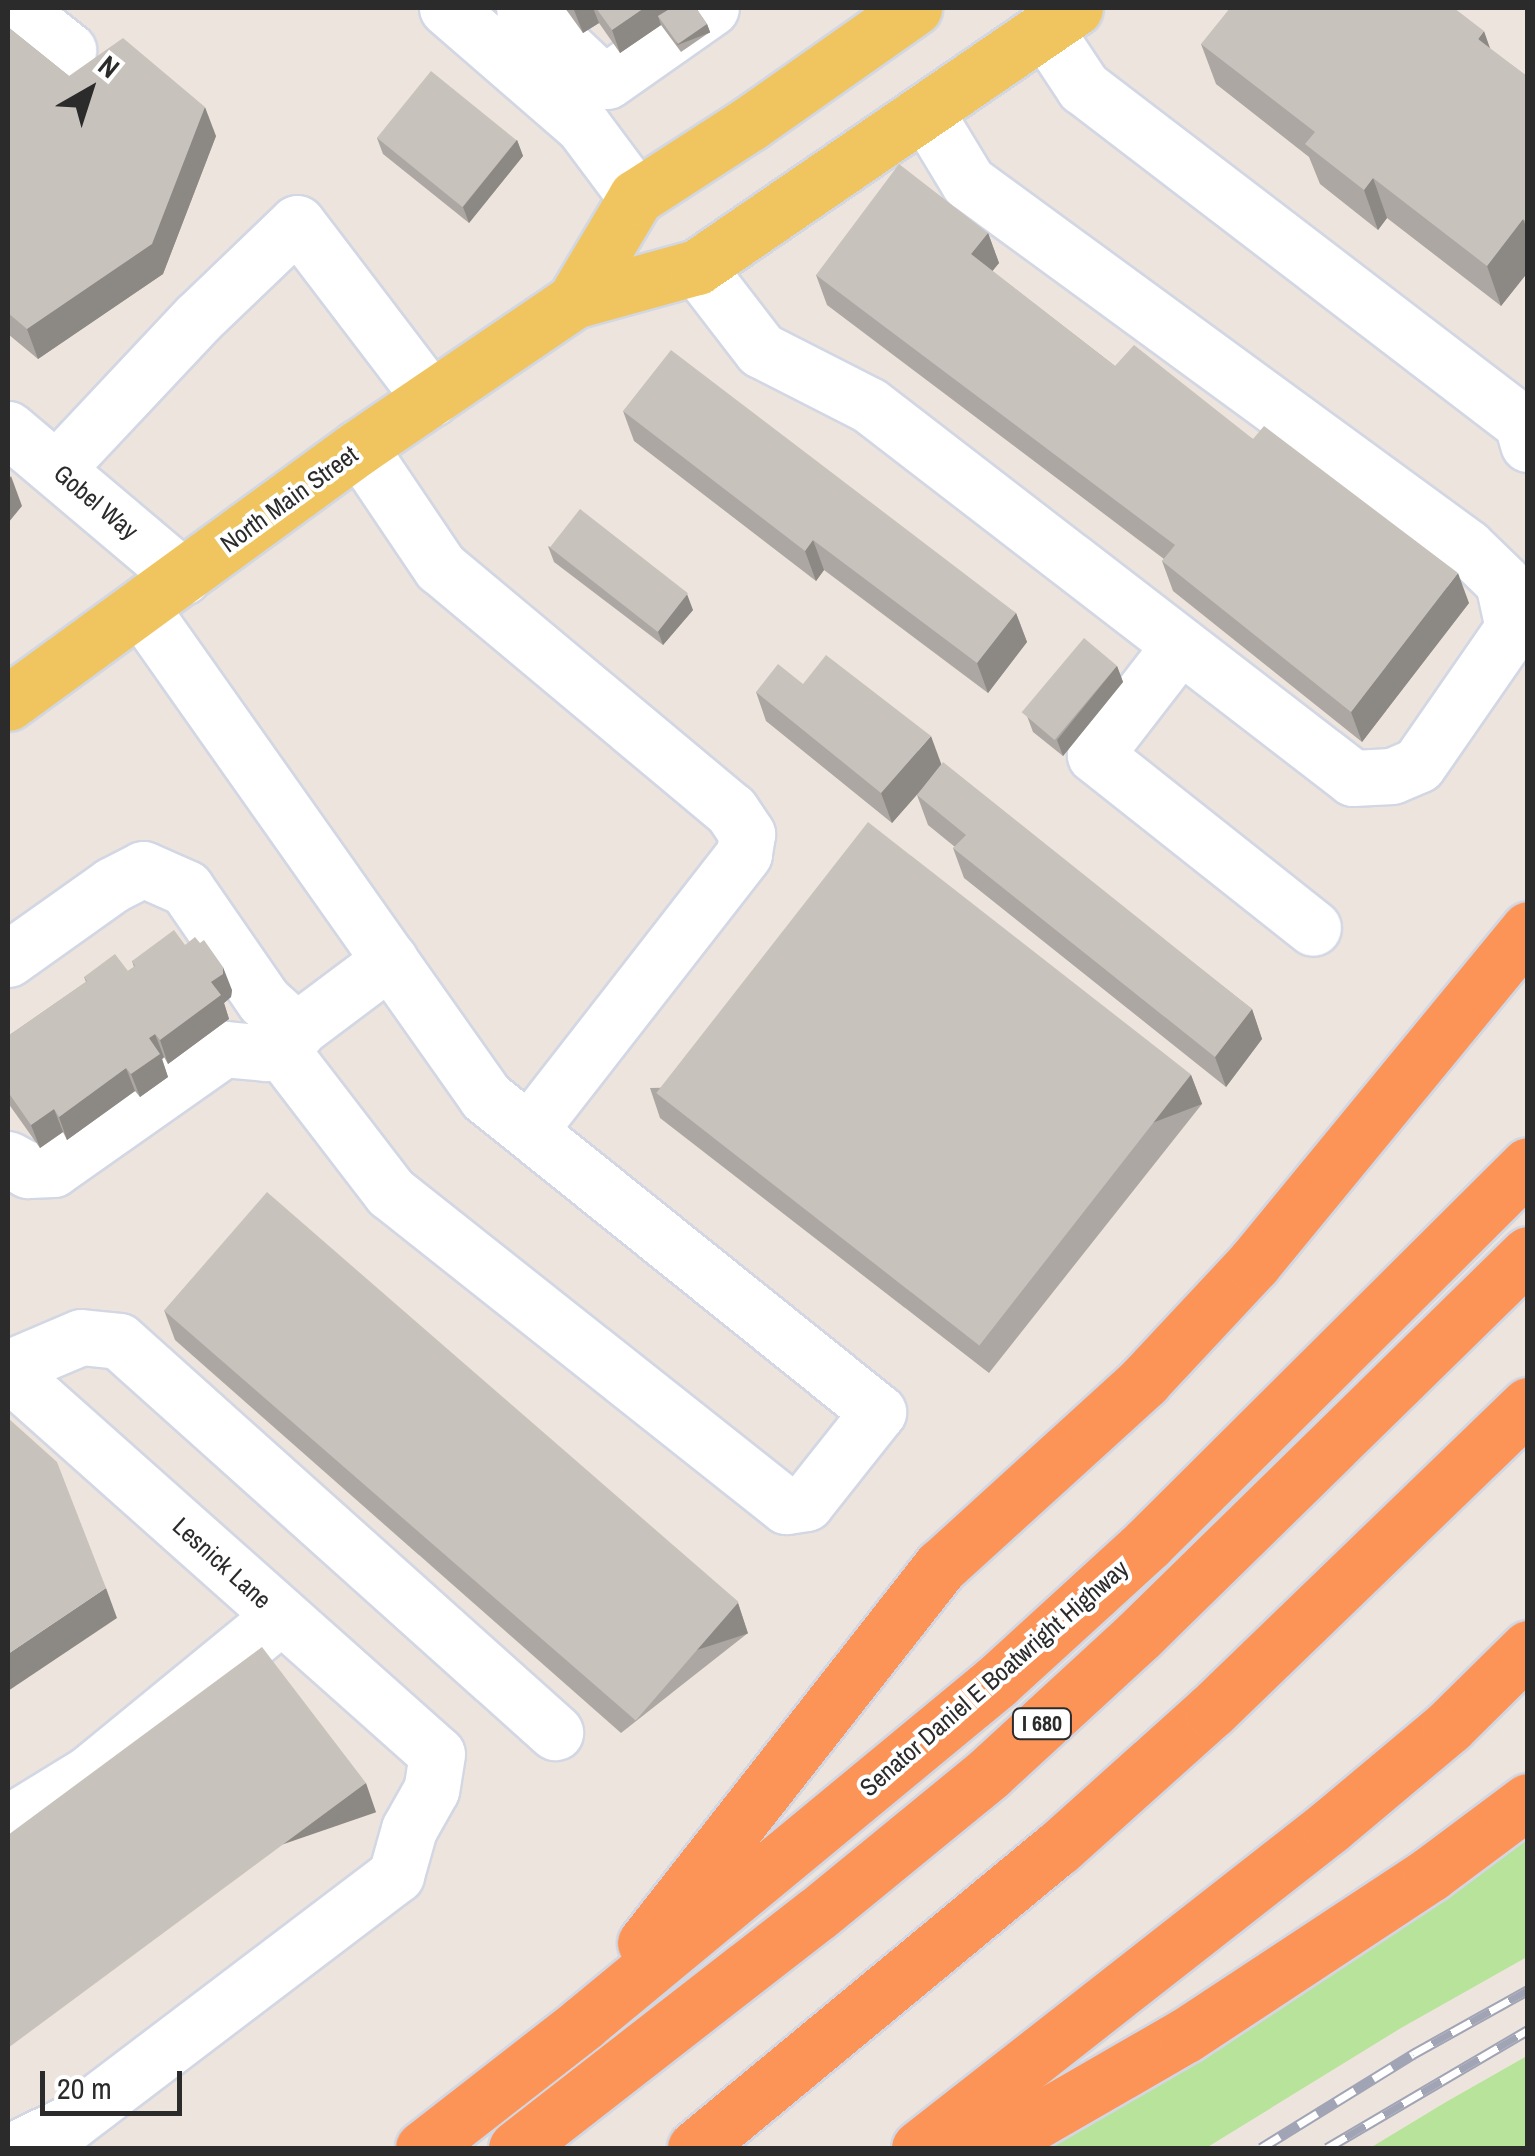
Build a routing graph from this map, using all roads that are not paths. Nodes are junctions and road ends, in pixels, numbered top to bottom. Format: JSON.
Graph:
{"nodes":[{"id":1,"x":15,"y":8,"type":"edge"},
{"id":2,"x":447,"y":8,"type":"edge"},
{"id":3,"x":524,"y":8,"type":"edge"},
{"id":4,"x":711,"y":8,"type":"edge"},
{"id":5,"x":891,"y":13,"type":"edge"},
{"id":6,"x":1060,"y":18,"type":"edge"},
{"id":7,"x":68,"y":50,"type":"dead end"},
{"id":8,"x":925,"y":111,"type":"junction"},
{"id":9,"x":636,"y":197,"type":"junction"},
{"id":10,"x":697,"y":266,"type":"junction"},
{"id":11,"x":574,"y":301,"type":"junction"},
{"id":12,"x":431,"y":399,"type":"junction"},
{"id":13,"x":1525,"y":428,"type":"edge"},
{"id":14,"x":8,"y":429,"type":"edge"},
{"id":15,"x":359,"y":448,"type":"junction"},
{"id":16,"x":56,"y":468,"type":"junction"},
{"id":17,"x":162,"y":592,"type":"junction"},
{"id":18,"x":1180,"y":645,"type":"junction"},
{"id":19,"x":12,"y":691,"type":"edge"},
{"id":20,"x":1313,"y":928,"type":"dead end"},
{"id":21,"x":1528,"y":928,"type":"edge"},
{"id":22,"x":8,"y":960,"type":"edge"},
{"id":23,"x":390,"y":960,"type":"junction"},
{"id":24,"x":287,"y":1038,"type":"junction"},
{"id":25,"x":528,"y":1130,"type":"junction"},
{"id":26,"x":8,"y":1159,"type":"edge"},
{"id":27,"x":1528,"y":1165,"type":"edge"},
{"id":28,"x":1528,"y":1254,"type":"edge"},
{"id":29,"x":8,"y":1370,"type":"edge"},
{"id":30,"x":1528,"y":1405,"type":"edge"},
{"id":31,"x":281,"y":1616,"type":"junction"},
{"id":32,"x":1528,"y":1648,"type":"edge"},
{"id":33,"x":555,"y":1732,"type":"dead end"},
{"id":34,"x":1528,"y":1801,"type":"edge"},
{"id":35,"x":8,"y":1822,"type":"edge"},
{"id":36,"x":582,"y":2024,"type":"junction"},
{"id":37,"x":18,"y":2148,"type":"edge"},
{"id":38,"x":423,"y":2148,"type":"edge"},
{"id":39,"x":516,"y":2148,"type":"edge"},
{"id":40,"x":695,"y":2148,"type":"edge"},
{"id":41,"x":919,"y":2148,"type":"edge"},
{"id":42,"x":990,"y":2148,"type":"edge"}],
"edges":[{"from":1,"to":7,"type":"street"},
{"from":2,"to":9,"type":"street"},
{"from":3,"to":4,"type":"street"},
{"from":5,"to":9,"type":"main road","name":"North Main Street"},
{"from":6,"to":8,"type":"main road","name":"North Main Street"},
{"from":6,"to":13,"type":"street"},
{"from":8,"to":10,"type":"main road","name":"North Main Street"},
{"from":8,"to":18,"type":"street"},
{"from":9,"to":11,"type":"main road","name":"North Main Street"},
{"from":10,"to":11,"type":"main road","name":"North Main Street"},
{"from":10,"to":18,"type":"street"},
{"from":11,"to":12,"type":"main road","name":"North Main Street"},
{"from":12,"to":15,"type":"main road","name":"North Main Street"},
{"from":12,"to":16,"type":"street"},
{"from":14,"to":16,"type":"street","name":"Gobel Way"},
{"from":15,"to":17,"type":"main road","name":"North Main Street"},
{"from":15,"to":25,"type":"street"},
{"from":16,"to":17,"type":"street","name":"Gobel Way"},
{"from":17,"to":19,"type":"main road","name":"North Main Street"},
{"from":17,"to":23,"type":"street","name":"Gobel Way"},
{"from":18,"to":20,"type":"street"},
{"from":21,"to":36,"type":"highway"},
{"from":22,"to":24,"type":"street"},
{"from":23,"to":24,"type":"street"},
{"from":23,"to":25,"type":"street","name":"Gobel Way"},
{"from":24,"to":25,"type":"street","name":"Gobel Way"},
{"from":24,"to":26,"type":"street"},
{"from":27,"to":36,"type":"highway","name":"Senator Daniel E Boatwright Highway","number":"I 680"},
{"from":28,"to":39,"type":"highway","number":"I 680"},
{"from":29,"to":31,"type":"street","name":"Lesnick Lane"},
{"from":29,"to":33,"type":"street"},
{"from":30,"to":40,"type":"highway"},
{"from":31,"to":35,"type":"street"},
{"from":31,"to":37,"type":"street","name":"Lesnick Lane"},
{"from":32,"to":41,"type":"highway"},
{"from":34,"to":42,"type":"highway"},
{"from":36,"to":38,"type":"highway","name":"Senator Daniel E Boatwright Highway","number":"I 680"}]}
